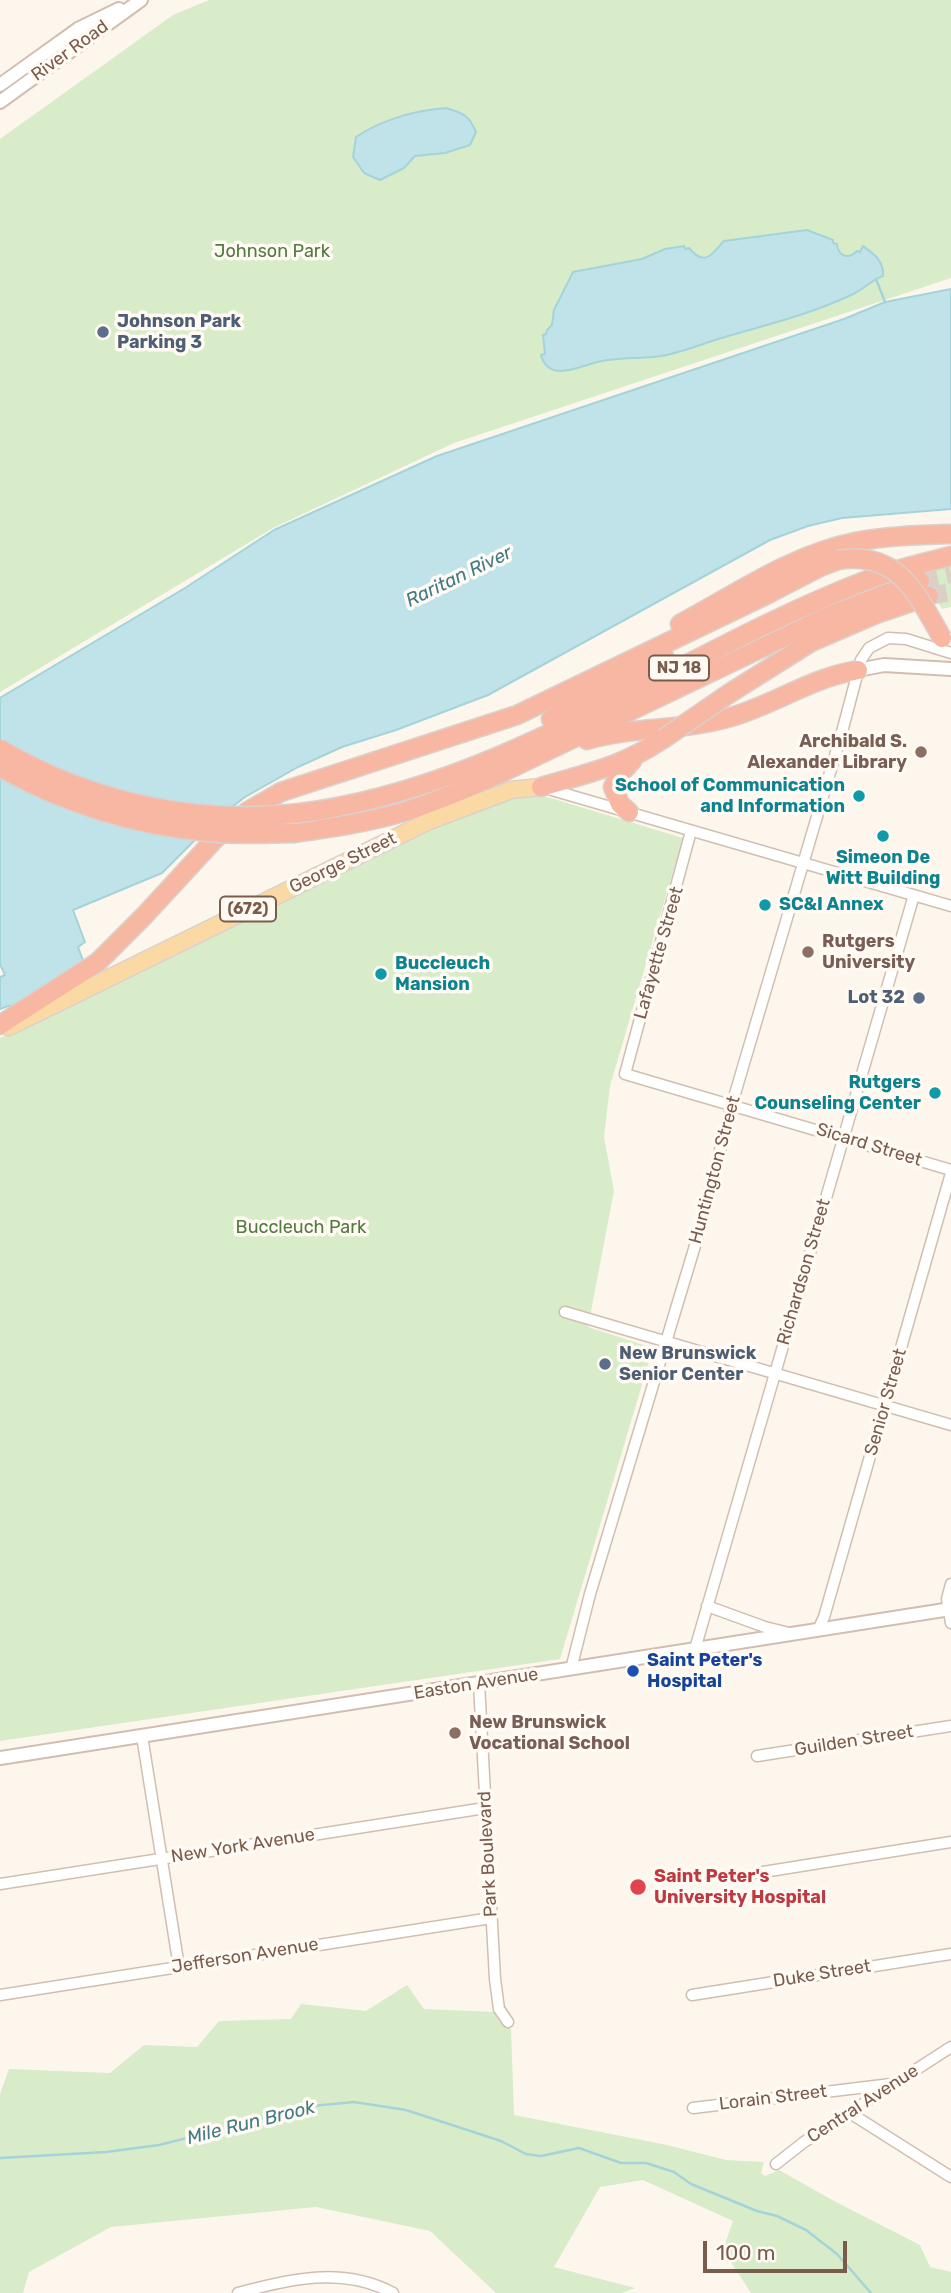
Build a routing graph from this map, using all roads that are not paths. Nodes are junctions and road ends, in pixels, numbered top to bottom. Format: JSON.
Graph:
{"nodes":[{"id":1,"x":139,"y":0,"type":"edge"},
{"id":2,"x":0,"y":85,"type":"edge"},
{"id":3,"x":0,"y":102,"type":"edge"},
{"id":4,"x":951,"y":534,"type":"edge"},
{"id":5,"x":951,"y":556,"type":"edge"},
{"id":6,"x":766,"y":595,"type":"junction"},
{"id":7,"x":948,"y":647,"type":"edge"},
{"id":8,"x":951,"y":669,"type":"edge"},
{"id":9,"x":858,"y":670,"type":"junction"},
{"id":10,"x":517,"y":715,"type":"junction"},
{"id":11,"x":0,"y":749,"type":"edge"},
{"id":12,"x":543,"y":753,"type":"junction"},
{"id":13,"x":638,"y":756,"type":"junction"},
{"id":14,"x":0,"y":766,"type":"edge"},
{"id":15,"x":541,"y":787,"type":"junction"},
{"id":16,"x":409,"y":790,"type":"junction"},
{"id":17,"x":629,"y":812,"type":"junction"},
{"id":18,"x":691,"y":831,"type":"junction"},
{"id":19,"x":803,"y":863,"type":"junction"},
{"id":20,"x":914,"y":895,"type":"junction"},
{"id":21,"x":951,"y":906,"type":"edge"},
{"id":22,"x":0,"y":1025,"type":"edge"},
{"id":23,"x":0,"y":1031,"type":"edge"},
{"id":24,"x":625,"y":1074,"type":"joint"},
{"id":25,"x":732,"y":1104,"type":"junction"},
{"id":26,"x":843,"y":1138,"type":"junction"},
{"id":27,"x":951,"y":1172,"type":"edge"},
{"id":28,"x":565,"y":1312,"type":"dead end"},
{"id":29,"x":665,"y":1342,"type":"junction"},
{"id":30,"x":775,"y":1375,"type":"junction"},
{"id":31,"x":884,"y":1406,"type":"junction"},
{"id":32,"x":951,"y":1425,"type":"edge"},
{"id":33,"x":951,"y":1584,"type":"edge"},
{"id":34,"x":707,"y":1606,"type":"junction"},
{"id":35,"x":950,"y":1609,"type":"edge"},
{"id":36,"x":951,"y":1623,"type":"edge"},
{"id":37,"x":818,"y":1630,"type":"junction"},
{"id":38,"x":793,"y":1634,"type":"junction"},
{"id":39,"x":695,"y":1649,"type":"junction"},
{"id":40,"x":571,"y":1669,"type":"junction"},
{"id":41,"x":479,"y":1683,"type":"junction"},
{"id":42,"x":951,"y":1726,"type":"edge"},
{"id":43,"x":142,"y":1736,"type":"junction"},
{"id":44,"x":757,"y":1756,"type":"dead end"},
{"id":45,"x":0,"y":1758,"type":"edge"},
{"id":46,"x":485,"y":1808,"type":"junction"},
{"id":47,"x":951,"y":1842,"type":"edge"},
{"id":48,"x":162,"y":1858,"type":"junction"},
{"id":49,"x":757,"y":1873,"type":"dead end"},
{"id":50,"x":0,"y":1884,"type":"edge"},
{"id":51,"x":491,"y":1918,"type":"junction"},
{"id":52,"x":951,"y":1954,"type":"edge"},
{"id":53,"x":179,"y":1967,"type":"junction"},
{"id":54,"x":0,"y":1995,"type":"edge"},
{"id":55,"x":692,"y":1995,"type":"dead end"},
{"id":56,"x":508,"y":2022,"type":"dead end"},
{"id":57,"x":951,"y":2047,"type":"edge"},
{"id":58,"x":895,"y":2083,"type":"junction"},
{"id":59,"x":693,"y":2109,"type":"dead end"},
{"id":60,"x":850,"y":2113,"type":"junction"},
{"id":61,"x":775,"y":2164,"type":"dead end"},
{"id":62,"x":951,"y":2177,"type":"edge"},
{"id":63,"x":238,"y":2293,"type":"edge"},
{"id":64,"x":393,"y":2293,"type":"edge"}],
"edges":[{"from":1,"to":2,"type":"street","name":"River Road"},
{"from":1,"to":3,"type":"street","name":"River Road"},
{"from":4,"to":10,"type":"highway"},
{"from":5,"to":16,"type":"highway","number":"NJ 18"},
{"from":6,"to":7,"type":"highway","bridge":true},
{"from":6,"to":10,"type":"highway"},
{"from":6,"to":16,"type":"highway"},
{"from":7,"to":9,"type":"street"},
{"from":8,"to":9,"type":"street"},
{"from":9,"to":12,"type":"highway"},
{"from":9,"to":19,"type":"street","name":"Huntington Street"},
{"from":10,"to":22,"type":"highway"},
{"from":11,"to":16,"type":"highway","number":"NJ 18","bridge":true},
{"from":12,"to":13,"type":"highway","number":"NJ 18","bridge":true},
{"from":12,"to":14,"type":"highway","number":"NJ 18","bridge":true},
{"from":13,"to":15,"type":"highway"},
{"from":13,"to":17,"type":"highway"},
{"from":15,"to":17,"type":"street"},
{"from":15,"to":23,"type":"main road","name":"George Street","number":"(672)"},
{"from":17,"to":18,"type":"street"},
{"from":18,"to":19,"type":"street"},
{"from":18,"to":24,"type":"street","name":"Lafayette Street"},
{"from":19,"to":20,"type":"street"},
{"from":19,"to":25,"type":"street","name":"Huntington Street"},
{"from":20,"to":21,"type":"street"},
{"from":20,"to":26,"type":"street","name":"Richardson Street"},
{"from":24,"to":25,"type":"street","name":"Sicard Street"},
{"from":25,"to":26,"type":"street","name":"Sicard Street"},
{"from":25,"to":29,"type":"street","name":"Huntington Street"},
{"from":26,"to":27,"type":"street","name":"Sicard Street"},
{"from":26,"to":30,"type":"street","name":"Richardson Street"},
{"from":27,"to":31,"type":"street","name":"Senior Street"},
{"from":28,"to":29,"type":"street"},
{"from":29,"to":30,"type":"street"},
{"from":29,"to":40,"type":"street","name":"Huntington Street"},
{"from":30,"to":31,"type":"street"},
{"from":30,"to":34,"type":"street","name":"Richardson Street"},
{"from":31,"to":32,"type":"street"},
{"from":31,"to":37,"type":"street","name":"Senior Street"},
{"from":33,"to":35,"type":"street"},
{"from":34,"to":38,"type":"street"},
{"from":34,"to":39,"type":"street","name":"Richardson Street"},
{"from":35,"to":36,"type":"street"},
{"from":35,"to":37,"type":"street","name":"Easton Avenue"},
{"from":37,"to":38,"type":"street","name":"Easton Avenue"},
{"from":38,"to":39,"type":"street","name":"Easton Avenue"},
{"from":39,"to":40,"type":"street","name":"Easton Avenue"},
{"from":40,"to":41,"type":"street","name":"Easton Avenue"},
{"from":41,"to":43,"type":"street","name":"Easton Avenue"},
{"from":41,"to":46,"type":"street","name":"Park Boulevard"},
{"from":42,"to":44,"type":"street","name":"Guilden Street"},
{"from":43,"to":45,"type":"street","name":"Easton Avenue"},
{"from":43,"to":48,"type":"street"},
{"from":46,"to":48,"type":"street","name":"New York Avenue"},
{"from":46,"to":51,"type":"street","name":"Park Boulevard"},
{"from":47,"to":49,"type":"street"},
{"from":48,"to":50,"type":"street","name":"New York Avenue"},
{"from":48,"to":53,"type":"street"},
{"from":51,"to":53,"type":"street","name":"Jefferson Avenue"},
{"from":51,"to":56,"type":"street","name":"Park Boulevard"},
{"from":52,"to":55,"type":"street","name":"Duke Street"},
{"from":53,"to":54,"type":"street","name":"Jefferson Avenue"},
{"from":57,"to":58,"type":"street","name":"Central Avenue"},
{"from":58,"to":59,"type":"street","name":"Lorain Street"},
{"from":58,"to":60,"type":"street","name":"Central Avenue"},
{"from":60,"to":61,"type":"street","name":"Central Avenue"},
{"from":60,"to":62,"type":"street"},
{"from":63,"to":64,"type":"street"}]}
